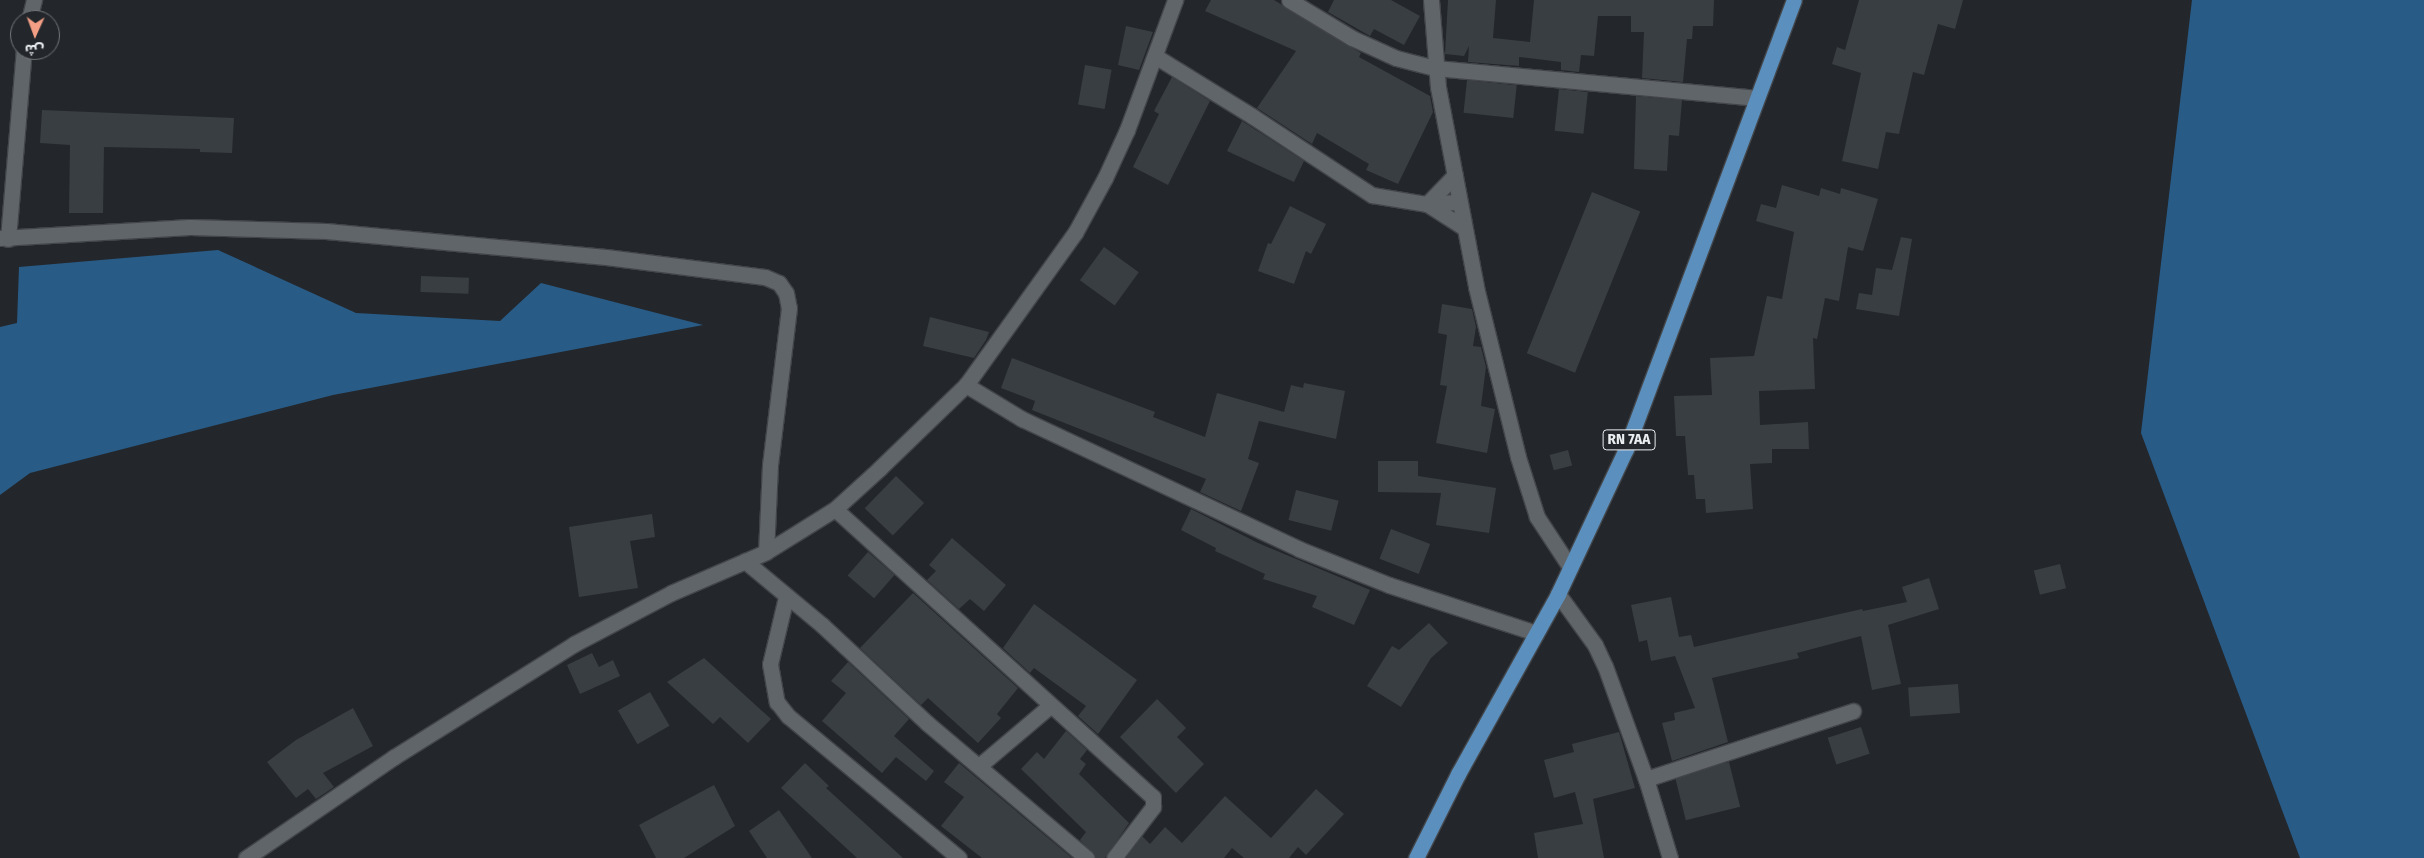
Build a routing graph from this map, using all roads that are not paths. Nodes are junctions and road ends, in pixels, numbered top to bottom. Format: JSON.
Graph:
{"nodes":[{"id":1,"x":1175,"y":0,"type":"edge"},
{"id":2,"x":1289,"y":0,"type":"edge"},
{"id":3,"x":1431,"y":0,"type":"edge"},
{"id":4,"x":1794,"y":0,"type":"edge"},
{"id":5,"x":1155,"y":56,"type":"junction"},
{"id":6,"x":23,"y":60,"type":"edge"},
{"id":7,"x":1435,"y":68,"type":"junction"},
{"id":8,"x":1756,"y":98,"type":"junction"},
{"id":9,"x":1455,"y":175,"type":"junction"},
{"id":10,"x":1459,"y":202,"type":"junction"},
{"id":11,"x":1427,"y":204,"type":"junction"},
{"id":12,"x":1463,"y":227,"type":"junction"},
{"id":13,"x":4,"y":238,"type":"edge"},
{"id":14,"x":966,"y":385,"type":"junction"},
{"id":15,"x":835,"y":509,"type":"junction"},
{"id":16,"x":766,"y":552,"type":"junction"},
{"id":17,"x":745,"y":561,"type":"junction"},
{"id":18,"x":1570,"y":567,"type":"junction"},
{"id":19,"x":1558,"y":594,"type":"junction"},
{"id":20,"x":786,"y":597,"type":"junction"},
{"id":21,"x":1536,"y":633,"type":"junction"},
{"id":22,"x":1051,"y":705,"type":"junction"},
{"id":23,"x":1853,"y":711,"type":"dead end"},
{"id":24,"x":979,"y":766,"type":"junction"},
{"id":25,"x":1646,"y":779,"type":"junction"},
{"id":26,"x":246,"y":858,"type":"edge"},
{"id":27,"x":959,"y":858,"type":"edge"},
{"id":28,"x":1087,"y":858,"type":"edge"},
{"id":29,"x":1114,"y":858,"type":"edge"},
{"id":30,"x":1416,"y":858,"type":"edge"},
{"id":31,"x":1670,"y":858,"type":"edge"}],
"edges":[{"from":1,"to":5,"type":"street"},
{"from":2,"to":7,"type":"street"},
{"from":3,"to":7,"type":"street"},
{"from":4,"to":8,"type":"main road","number":"RN 7AA"},
{"from":5,"to":11,"type":"street"},
{"from":5,"to":14,"type":"street"},
{"from":6,"to":13,"type":"street"},
{"from":7,"to":8,"type":"street"},
{"from":7,"to":9,"type":"street"},
{"from":8,"to":18,"type":"main road","number":"RN 7AA"},
{"from":9,"to":10,"type":"street"},
{"from":9,"to":11,"type":"street"},
{"from":10,"to":11,"type":"street"},
{"from":10,"to":12,"type":"street"},
{"from":11,"to":12,"type":"street"},
{"from":12,"to":18,"type":"street"},
{"from":13,"to":16,"type":"street"},
{"from":14,"to":15,"type":"street"},
{"from":14,"to":21,"type":"street"},
{"from":15,"to":16,"type":"street"},
{"from":15,"to":22,"type":"street"},
{"from":16,"to":17,"type":"street"},
{"from":17,"to":20,"type":"street"},
{"from":17,"to":26,"type":"street"},
{"from":18,"to":19,"type":"main road","number":"RN 7AA"},
{"from":19,"to":21,"type":"main road","number":"RN 7AA"},
{"from":19,"to":25,"type":"street"},
{"from":20,"to":24,"type":"street"},
{"from":20,"to":27,"type":"street"},
{"from":21,"to":30,"type":"main road","number":"RN 7AA"},
{"from":22,"to":24,"type":"street"},
{"from":22,"to":29,"type":"street"},
{"from":23,"to":25,"type":"street"},
{"from":24,"to":28,"type":"street"},
{"from":25,"to":31,"type":"street"}]}
